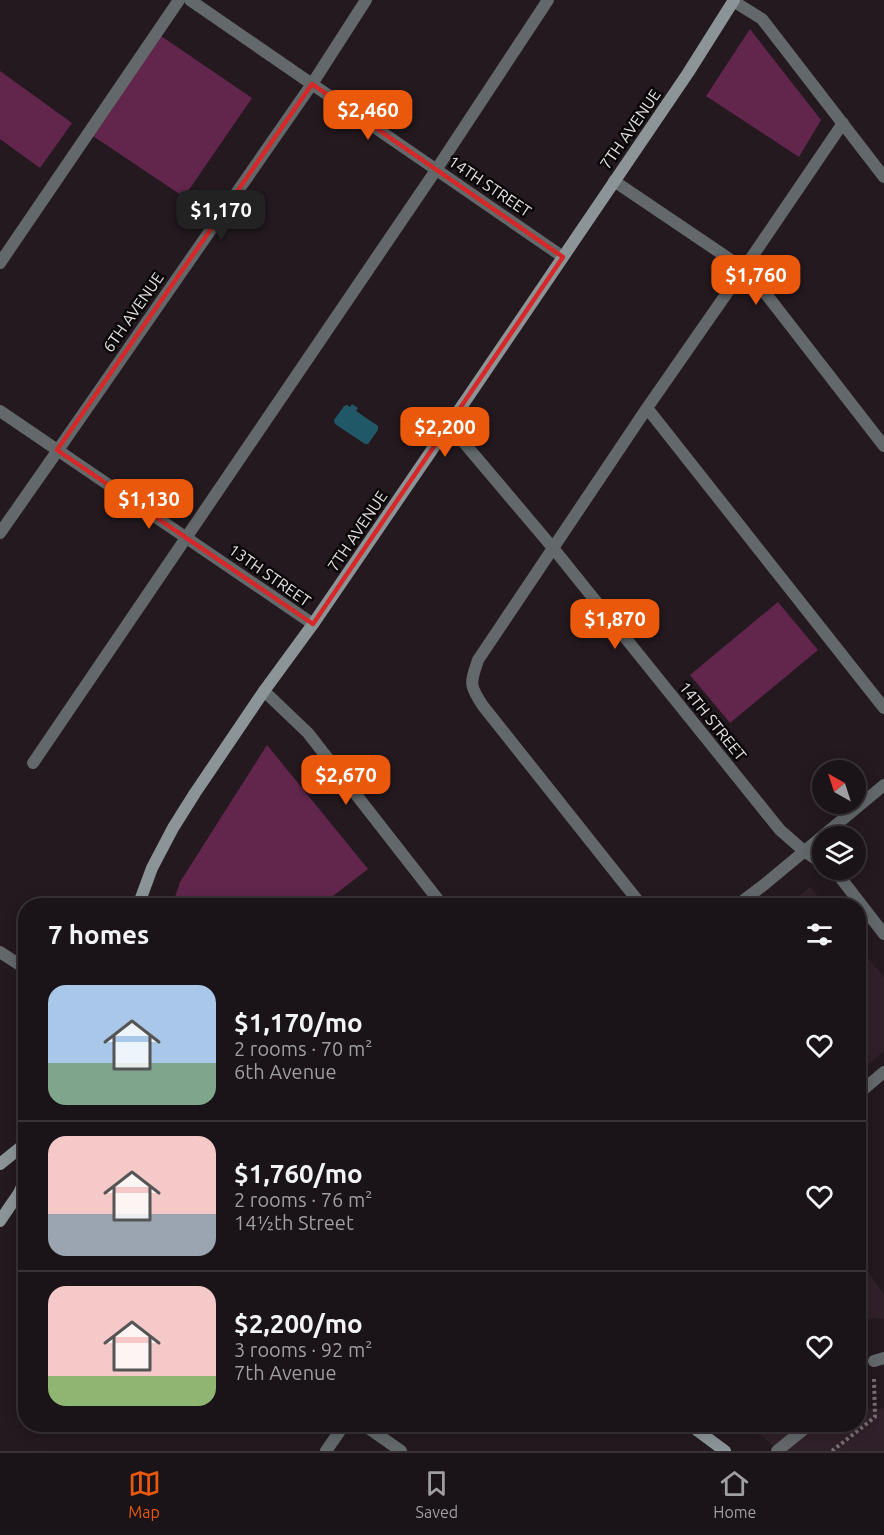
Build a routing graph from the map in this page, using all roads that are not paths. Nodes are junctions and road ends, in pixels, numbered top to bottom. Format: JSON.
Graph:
{"nodes":[{"id":1,"x":179,"y":0,"type":"edge"},
{"id":2,"x":190,"y":0,"type":"edge"},
{"id":3,"x":366,"y":0,"type":"edge"},
{"id":4,"x":548,"y":0,"type":"edge"},
{"id":5,"x":734,"y":1,"type":"edge"},
{"id":6,"x":312,"y":84,"type":"junction"},
{"id":7,"x":843,"y":123,"type":"junction"},
{"id":8,"x":436,"y":170,"type":"junction"},
{"id":9,"x":884,"y":177,"type":"edge"},
{"id":10,"x":614,"y":181,"type":"junction"},
{"id":11,"x":563,"y":257,"type":"junction"},
{"id":12,"x":0,"y":263,"type":"edge"},
{"id":13,"x":743,"y":270,"type":"junction"},
{"id":14,"x":647,"y":408,"type":"junction"},
{"id":15,"x":0,"y":411,"type":"edge"},
{"id":16,"x":449,"y":425,"type":"junction"},
{"id":17,"x":884,"y":446,"type":"edge"},
{"id":18,"x":57,"y":450,"type":"junction"},
{"id":19,"x":0,"y":533,"type":"edge"},
{"id":20,"x":186,"y":537,"type":"junction"},
{"id":21,"x":553,"y":548,"type":"junction"},
{"id":22,"x":313,"y":624,"type":"junction"},
{"id":23,"x":264,"y":691,"type":"junction"},
{"id":24,"x":884,"y":708,"type":"edge"},
{"id":25,"x":33,"y":764,"type":"dead end"},
{"id":26,"x":884,"y":785,"type":"edge"},
{"id":27,"x":804,"y":851,"type":"junction"},
{"id":28,"x":812,"y":856,"type":"edge"},
{"id":29,"x":842,"y":880,"type":"edge"},
{"id":30,"x":141,"y":898,"type":"edge"},
{"id":31,"x":437,"y":898,"type":"edge"},
{"id":32,"x":636,"y":898,"type":"edge"},
{"id":33,"x":746,"y":898,"type":"edge"},
{"id":34,"x":856,"y":898,"type":"edge"},
{"id":35,"x":866,"y":911,"type":"edge"},
{"id":36,"x":884,"y":934,"type":"edge"},
{"id":37,"x":0,"y":952,"type":"edge"},
{"id":38,"x":18,"y":964,"type":"edge"},
{"id":39,"x":884,"y":1072,"type":"edge"},
{"id":40,"x":866,"y":1087,"type":"edge"},
{"id":41,"x":18,"y":1149,"type":"edge"},
{"id":42,"x":0,"y":1164,"type":"edge"},
{"id":43,"x":18,"y":1194,"type":"edge"},
{"id":44,"x":0,"y":1221,"type":"edge"},
{"id":45,"x":339,"y":1432,"type":"edge"},
{"id":46,"x":374,"y":1432,"type":"edge"},
{"id":47,"x":699,"y":1432,"type":"edge"},
{"id":48,"x":800,"y":1432,"type":"edge"},
{"id":49,"x":326,"y":1451,"type":"edge"},
{"id":50,"x":401,"y":1451,"type":"edge"},
{"id":51,"x":725,"y":1451,"type":"edge"},
{"id":52,"x":777,"y":1451,"type":"edge"}],
"edges":[{"from":1,"to":12,"type":"street"},
{"from":2,"to":6,"type":"street","name":"14TH STREET"},
{"from":3,"to":6,"type":"street","name":"6TH AVENUE"},
{"from":4,"to":8,"type":"street"},
{"from":5,"to":7,"type":"street"},
{"from":5,"to":10,"type":"street","name":"7TH AVENUE"},
{"from":6,"to":8,"type":"street","name":"14TH STREET"},
{"from":6,"to":18,"type":"street","name":"6TH AVENUE"},
{"from":7,"to":9,"type":"street"},
{"from":7,"to":13,"type":"street"},
{"from":8,"to":11,"type":"street","name":"14TH STREET"},
{"from":8,"to":20,"type":"street"},
{"from":10,"to":11,"type":"street","name":"7TH AVENUE"},
{"from":10,"to":13,"type":"street"},
{"from":11,"to":16,"type":"street","name":"7TH AVENUE"},
{"from":13,"to":14,"type":"street"},
{"from":13,"to":17,"type":"street"},
{"from":14,"to":21,"type":"street"},
{"from":14,"to":24,"type":"street"},
{"from":15,"to":18,"type":"street","name":"13TH STREET"},
{"from":16,"to":21,"type":"street","name":"14TH STREET"},
{"from":16,"to":22,"type":"street","name":"7TH AVENUE"},
{"from":18,"to":19,"type":"street","name":"6TH AVENUE"},
{"from":18,"to":20,"type":"street","name":"13TH STREET"},
{"from":20,"to":22,"type":"street","name":"13TH STREET"},
{"from":20,"to":25,"type":"street"},
{"from":21,"to":27,"type":"street","name":"14TH STREET"},
{"from":21,"to":32,"type":"street"},
{"from":22,"to":23,"type":"street","name":"7TH AVENUE"},
{"from":23,"to":30,"type":"street","name":"7TH AVENUE"},
{"from":23,"to":31,"type":"street"},
{"from":26,"to":27,"type":"street"},
{"from":27,"to":28,"type":"street","name":"14TH STREET"},
{"from":27,"to":33,"type":"street"},
{"from":29,"to":34,"type":"street"},
{"from":35,"to":36,"type":"street"},
{"from":37,"to":38,"type":"street"},
{"from":39,"to":40,"type":"street"},
{"from":41,"to":42,"type":"street"},
{"from":43,"to":44,"type":"street"},
{"from":45,"to":49,"type":"street"},
{"from":46,"to":50,"type":"street"},
{"from":47,"to":51,"type":"street"},
{"from":48,"to":52,"type":"street"}]}
